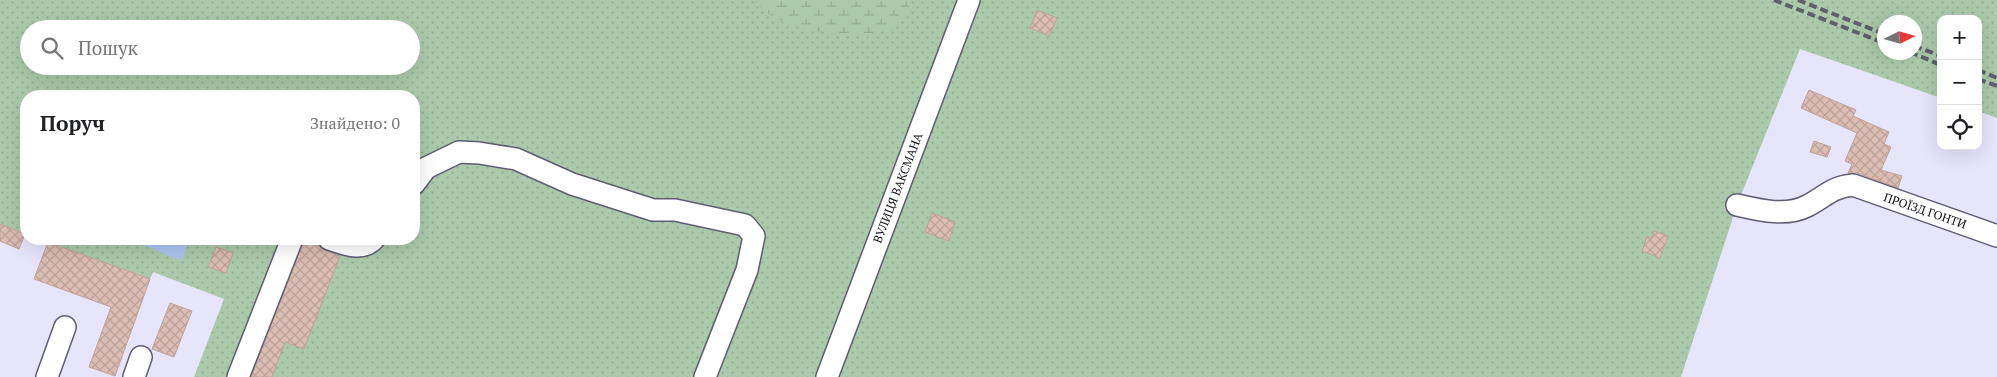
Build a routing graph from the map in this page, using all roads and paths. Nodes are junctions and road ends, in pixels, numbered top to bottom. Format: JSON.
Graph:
{"nodes":[{"id":1,"x":969,"y":0,"type":"edge"},
{"id":2,"x":420,"y":176,"type":"edge"},
{"id":3,"x":1737,"y":205,"type":"dead end"},
{"id":4,"x":1997,"y":236,"type":"edge"},
{"id":5,"x":290,"y":245,"type":"edge"},
{"id":6,"x":347,"y":245,"type":"edge"},
{"id":7,"x":368,"y":245,"type":"edge"},
{"id":8,"x":65,"y":327,"type":"dead end"},
{"id":9,"x":141,"y":357,"type":"dead end"},
{"id":10,"x":47,"y":377,"type":"edge"},
{"id":11,"x":134,"y":377,"type":"edge"},
{"id":12,"x":238,"y":377,"type":"edge"},
{"id":13,"x":705,"y":377,"type":"edge"},
{"id":14,"x":827,"y":377,"type":"edge"}],
"edges":[{"from":1,"to":14,"type":"street","name":"ВУЛИЦЯ ВАКСМАНА"},
{"from":2,"to":13,"type":"street"},
{"from":3,"to":4,"type":"street","name":"ПРОЇЗД ГОНТИ"},
{"from":5,"to":12,"type":"street"},
{"from":6,"to":7,"type":"street"},
{"from":8,"to":10,"type":"street"},
{"from":9,"to":11,"type":"street"}]}
